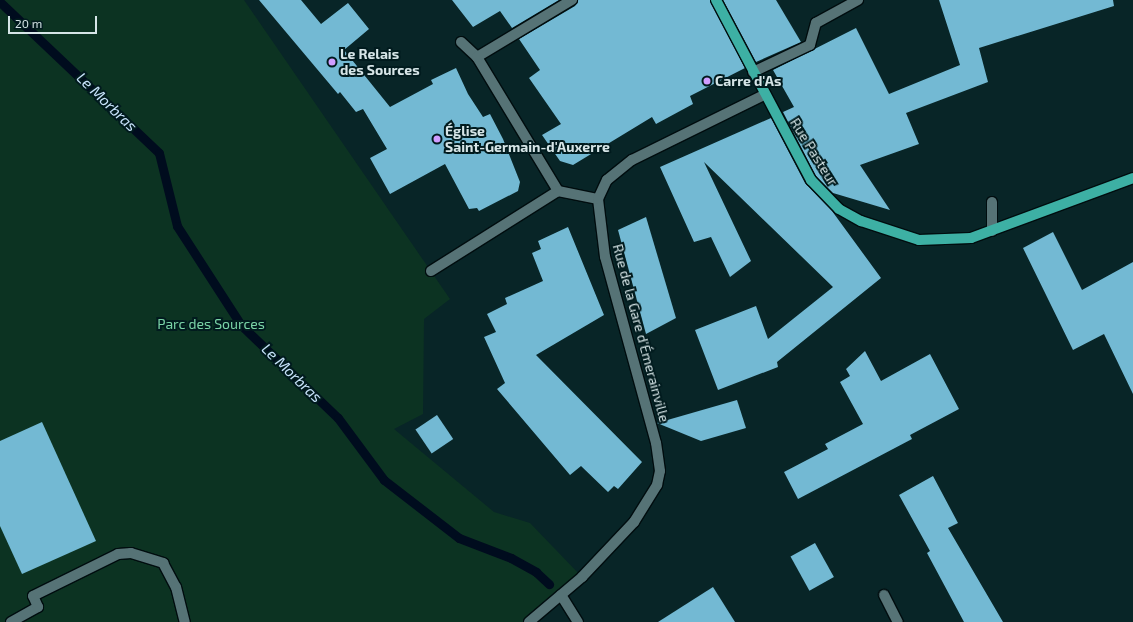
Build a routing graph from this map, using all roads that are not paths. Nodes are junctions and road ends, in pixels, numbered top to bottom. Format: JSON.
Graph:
{"nodes":[{"id":1,"x":572,"y":0,"type":"edge"},
{"id":2,"x":716,"y":0,"type":"edge"},
{"id":3,"x":858,"y":0,"type":"edge"},
{"id":4,"x":461,"y":42,"type":"dead end"},
{"id":5,"x":477,"y":57,"type":"junction"},
{"id":6,"x":753,"y":72,"type":"junction"},
{"id":7,"x":764,"y":95,"type":"junction"},
{"id":8,"x":1129,"y":180,"type":"edge"},
{"id":9,"x":558,"y":191,"type":"junction"},
{"id":10,"x":598,"y":199,"type":"junction"},
{"id":11,"x":992,"y":202,"type":"dead end"},
{"id":12,"x":992,"y":231,"type":"junction"},
{"id":13,"x":430,"y":271,"type":"dead end"},
{"id":14,"x":561,"y":595,"type":"junction"},
{"id":15,"x":884,"y":595,"type":"dead end"},
{"id":16,"x":11,"y":622,"type":"edge"},
{"id":17,"x":185,"y":622,"type":"edge"},
{"id":18,"x":529,"y":622,"type":"edge"},
{"id":19,"x":578,"y":622,"type":"edge"},
{"id":20,"x":898,"y":622,"type":"edge"}],
"edges":[{"from":1,"to":5,"type":"street"},
{"from":2,"to":6,"type":"main road","name":"Rue Pasteur"},
{"from":3,"to":6,"type":"street"},
{"from":4,"to":5,"type":"street"},
{"from":5,"to":9,"type":"street"},
{"from":6,"to":7,"type":"main road","name":"Rue Pasteur"},
{"from":7,"to":10,"type":"street"},
{"from":7,"to":12,"type":"main road","name":"Rue Pasteur"},
{"from":8,"to":12,"type":"main road","name":"Rue Pasteur"},
{"from":9,"to":10,"type":"street"},
{"from":9,"to":13,"type":"street"},
{"from":10,"to":14,"type":"street","name":"Rue de la Gare d'Émerainville"},
{"from":11,"to":12,"type":"street"},
{"from":14,"to":18,"type":"street","name":"Rue de la Gare d'Émerainville"},
{"from":14,"to":19,"type":"street"},
{"from":15,"to":20,"type":"street"},
{"from":16,"to":17,"type":"street"}]}
